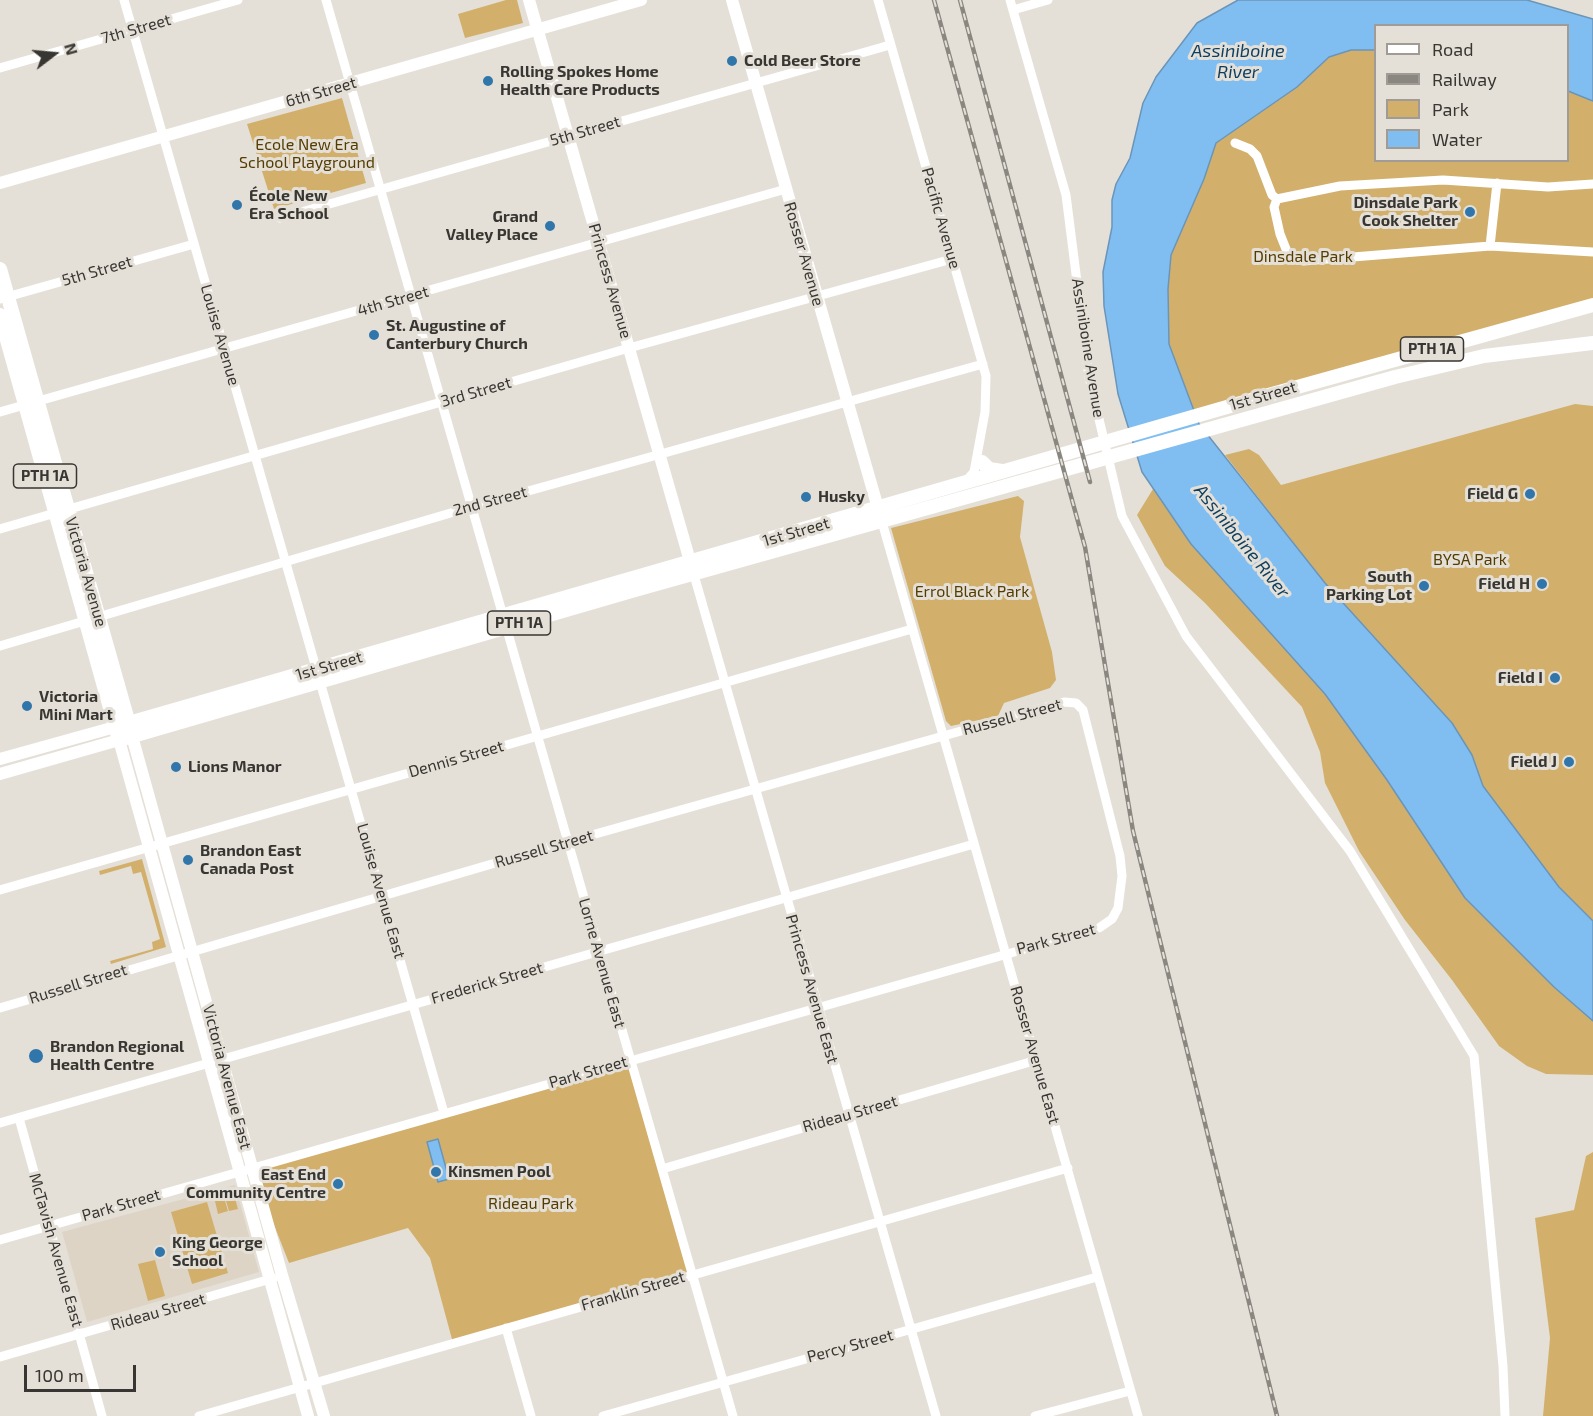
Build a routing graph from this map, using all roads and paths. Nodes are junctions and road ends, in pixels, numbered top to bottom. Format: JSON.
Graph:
{"nodes":[{"id":1,"x":124,"y":0,"type":"edge"},
{"id":2,"x":238,"y":0,"type":"edge"},
{"id":3,"x":326,"y":0,"type":"edge"},
{"id":4,"x":529,"y":0,"type":"edge"},
{"id":5,"x":641,"y":0,"type":"edge"},
{"id":6,"x":732,"y":0,"type":"edge"},
{"id":7,"x":878,"y":0,"type":"edge"},
{"id":8,"x":1010,"y":0,"type":"edge"},
{"id":9,"x":1048,"y":0,"type":"edge"},
{"id":10,"x":1013,"y":10,"type":"junction"},
{"id":11,"x":538,"y":29,"type":"junction"},
{"id":12,"x":133,"y":30,"type":"junction"},
{"id":13,"x":890,"y":45,"type":"junction"},
{"id":14,"x":0,"y":68,"type":"edge"},
{"id":15,"x":756,"y":83,"type":"junction"},
{"id":16,"x":350,"y":84,"type":"junction"},
{"id":17,"x":163,"y":136,"type":"junction"},
{"id":18,"x":568,"y":136,"type":"junction"},
{"id":19,"x":1235,"y":143,"type":"dead end"},
{"id":20,"x":0,"y":183,"type":"edge"},
{"id":21,"x":1497,"y":183,"type":"junction"},
{"id":22,"x":1593,"y":184,"type":"edge"},
{"id":23,"x":380,"y":189,"type":"junction"},
{"id":24,"x":786,"y":189,"type":"junction"},
{"id":25,"x":1277,"y":199,"type":"junction"},
{"id":26,"x":280,"y":218,"type":"dead end"},
{"id":27,"x":598,"y":242,"type":"junction"},
{"id":28,"x":194,"y":244,"type":"junction"},
{"id":29,"x":1490,"y":246,"type":"junction"},
{"id":30,"x":1593,"y":252,"type":"edge"},
{"id":31,"x":952,"y":259,"type":"junction"},
{"id":32,"x":0,"y":269,"type":"edge"},
{"id":33,"x":410,"y":296,"type":"junction"},
{"id":34,"x":816,"y":296,"type":"junction"},
{"id":35,"x":4,"y":298,"type":"edge"},
{"id":36,"x":1593,"y":305,"type":"edge"},
{"id":37,"x":0,"y":315,"type":"edge"},
{"id":38,"x":1593,"y":343,"type":"edge"},
{"id":39,"x":629,"y":348,"type":"junction"},
{"id":40,"x":224,"y":350,"type":"junction"},
{"id":41,"x":983,"y":364,"type":"junction"},
{"id":42,"x":441,"y":402,"type":"junction"},
{"id":43,"x":32,"y":403,"type":"junction"},
{"id":44,"x":848,"y":403,"type":"junction"},
{"id":45,"x":0,"y":412,"type":"edge"},
{"id":46,"x":978,"y":438,"type":"junction"},
{"id":47,"x":659,"y":455,"type":"junction"},
{"id":48,"x":255,"y":456,"type":"junction"},
{"id":49,"x":982,"y":462,"type":"junction"},
{"id":50,"x":1007,"y":470,"type":"junction"},
{"id":51,"x":986,"y":477,"type":"junction"},
{"id":52,"x":961,"y":484,"type":"junction"},
{"id":53,"x":471,"y":507,"type":"junction"},
{"id":54,"x":921,"y":510,"type":"junction"},
{"id":55,"x":63,"y":511,"type":"junction"},
{"id":56,"x":880,"y":515,"type":"junction"},
{"id":57,"x":0,"y":529,"type":"edge"},
{"id":58,"x":285,"y":560,"type":"junction"},
{"id":59,"x":692,"y":569,"type":"junction"},
{"id":60,"x":92,"y":620,"type":"junction"},
{"id":61,"x":503,"y":620,"type":"junction"},
{"id":62,"x":912,"y":629,"type":"junction"},
{"id":63,"x":0,"y":646,"type":"edge"},
{"id":64,"x":318,"y":676,"type":"junction"},
{"id":65,"x":724,"y":682,"type":"junction"},
{"id":66,"x":1084,"y":714,"type":"joint"},
{"id":67,"x":124,"y":732,"type":"junction"},
{"id":68,"x":942,"y":735,"type":"junction"},
{"id":69,"x":537,"y":736,"type":"junction"},
{"id":70,"x":0,"y":759,"type":"edge"},
{"id":71,"x":0,"y":774,"type":"edge"},
{"id":72,"x":352,"y":789,"type":"junction"},
{"id":73,"x":755,"y":789,"type":"junction"},
{"id":74,"x":567,"y":842,"type":"junction"},
{"id":75,"x":162,"y":843,"type":"junction"},
{"id":76,"x":974,"y":844,"type":"junction"},
{"id":77,"x":149,"y":847,"type":"junction"},
{"id":78,"x":0,"y":890,"type":"edge"},
{"id":79,"x":382,"y":897,"type":"junction"},
{"id":80,"x":786,"y":898,"type":"junction"},
{"id":81,"x":599,"y":951,"type":"junction"},
{"id":82,"x":1005,"y":952,"type":"junction"},
{"id":83,"x":186,"y":953,"type":"junction"},
{"id":84,"x":413,"y":1005,"type":"junction"},
{"id":85,"x":817,"y":1006,"type":"junction"},
{"id":86,"x":0,"y":1008,"type":"edge"},
{"id":87,"x":631,"y":1060,"type":"junction"},
{"id":88,"x":1037,"y":1060,"type":"junction"},
{"id":89,"x":216,"y":1061,"type":"junction"},
{"id":90,"x":444,"y":1113,"type":"junction"},
{"id":91,"x":849,"y":1114,"type":"junction"},
{"id":92,"x":19,"y":1118,"type":"junction"},
{"id":93,"x":0,"y":1124,"type":"edge"},
{"id":94,"x":662,"y":1168,"type":"junction"},
{"id":95,"x":1068,"y":1168,"type":"junction"},
{"id":96,"x":252,"y":1169,"type":"junction"},
{"id":97,"x":238,"y":1172,"type":"junction"},
{"id":98,"x":878,"y":1221,"type":"junction"},
{"id":99,"x":49,"y":1226,"type":"junction"},
{"id":100,"x":0,"y":1240,"type":"edge"},
{"id":101,"x":692,"y":1274,"type":"junction"},
{"id":102,"x":282,"y":1275,"type":"junction"},
{"id":103,"x":1097,"y":1276,"type":"junction"},
{"id":104,"x":268,"y":1280,"type":"junction"},
{"id":105,"x":506,"y":1328,"type":"junction"},
{"id":106,"x":909,"y":1329,"type":"junction"},
{"id":107,"x":79,"y":1334,"type":"junction"},
{"id":108,"x":0,"y":1357,"type":"edge"},
{"id":109,"x":723,"y":1382,"type":"junction"},
{"id":110,"x":315,"y":1383,"type":"junction"},
{"id":111,"x":299,"y":1387,"type":"junction"},
{"id":112,"x":1131,"y":1391,"type":"junction"},
{"id":113,"x":102,"y":1416,"type":"edge"},
{"id":114,"x":199,"y":1416,"type":"edge"},
{"id":115,"x":308,"y":1416,"type":"edge"},
{"id":116,"x":324,"y":1416,"type":"edge"},
{"id":117,"x":531,"y":1416,"type":"edge"},
{"id":118,"x":603,"y":1416,"type":"edge"},
{"id":119,"x":733,"y":1416,"type":"edge"},
{"id":120,"x":936,"y":1416,"type":"edge"},
{"id":121,"x":1035,"y":1416,"type":"edge"},
{"id":122,"x":1138,"y":1416,"type":"edge"},
{"id":123,"x":1504,"y":1416,"type":"edge"}],
"edges":[{"from":1,"to":12,"type":"street","name":"Louise Avenue"},
{"from":2,"to":12,"type":"street","name":"7th Street"},
{"from":3,"to":16,"type":"street","name":"Lorne Avenue East"},
{"from":4,"to":11,"type":"street","name":"Princess Avenue"},
{"from":5,"to":11,"type":"street","name":"6th Street"},
{"from":6,"to":15,"type":"street","name":"Rosser Avenue"},
{"from":7,"to":13,"type":"street","name":"Pacific Avenue"},
{"from":8,"to":10,"type":"street","name":"Assiniboine Avenue"},
{"from":9,"to":10,"type":"street"},
{"from":10,"to":123,"type":"street","name":"Assiniboine Avenue"},
{"from":11,"to":16,"type":"street","name":"6th Street"},
{"from":11,"to":18,"type":"street","name":"Princess Avenue"},
{"from":12,"to":14,"type":"street","name":"7th Street"},
{"from":12,"to":17,"type":"street","name":"Louise Avenue"},
{"from":13,"to":15,"type":"street","name":"5th Street"},
{"from":13,"to":31,"type":"street","name":"Pacific Avenue"},
{"from":15,"to":18,"type":"street","name":"5th Street"},
{"from":15,"to":24,"type":"street","name":"Rosser Avenue"},
{"from":16,"to":17,"type":"street","name":"6th Street"},
{"from":16,"to":23,"type":"street","name":"Lorne Avenue East"},
{"from":17,"to":20,"type":"street","name":"6th Street"},
{"from":17,"to":28,"type":"street","name":"Louise Avenue"},
{"from":18,"to":23,"type":"street","name":"5th Street"},
{"from":18,"to":27,"type":"street","name":"Princess Avenue"},
{"from":19,"to":25,"type":"street"},
{"from":21,"to":22,"type":"street"},
{"from":21,"to":25,"type":"street"},
{"from":21,"to":29,"type":"street"},
{"from":23,"to":26,"type":"street","name":"5th Street"},
{"from":23,"to":33,"type":"street","name":"Lorne Avenue East"},
{"from":24,"to":27,"type":"street","name":"4th Street"},
{"from":24,"to":34,"type":"street","name":"Rosser Avenue"},
{"from":25,"to":29,"type":"street"},
{"from":27,"to":33,"type":"street","name":"4th Street"},
{"from":27,"to":39,"type":"street","name":"Princess Avenue"},
{"from":28,"to":35,"type":"street","name":"5th Street"},
{"from":28,"to":40,"type":"street","name":"Louise Avenue"},
{"from":29,"to":30,"type":"street"},
{"from":31,"to":34,"type":"street","name":"3rd Street"},
{"from":31,"to":41,"type":"street","name":"Pacific Avenue"},
{"from":32,"to":35,"type":"main road","name":"Victoria Avenue","number":"PTH 1A"},
{"from":33,"to":40,"type":"street","name":"4th Street"},
{"from":33,"to":42,"type":"street","name":"Lorne Avenue East"},
{"from":34,"to":39,"type":"street","name":"3rd Street"},
{"from":34,"to":44,"type":"street","name":"Rosser Avenue"},
{"from":35,"to":43,"type":"main road","name":"Victoria Avenue","number":"PTH 1A"},
{"from":36,"to":50,"type":"main road","name":"1st Street","number":"PTH 1A"},
{"from":37,"to":43,"type":"main road","name":"Victoria Avenue","number":"PTH 1A"},
{"from":38,"to":54,"type":"main road","name":"1st Street","number":"PTH 1A"},
{"from":39,"to":42,"type":"street","name":"3rd Street"},
{"from":39,"to":47,"type":"street","name":"Princess Avenue"},
{"from":40,"to":43,"type":"street","name":"4th Street"},
{"from":40,"to":48,"type":"street","name":"Louise Avenue"},
{"from":41,"to":44,"type":"street","name":"2nd Street"},
{"from":41,"to":46,"type":"street","name":"Pacific Avenue"},
{"from":42,"to":48,"type":"street","name":"3rd Street"},
{"from":42,"to":53,"type":"street","name":"Lorne Avenue East"},
{"from":43,"to":45,"type":"street","name":"4th Street"},
{"from":43,"to":55,"type":"main road","name":"Victoria Avenue","number":"PTH 1A"},
{"from":44,"to":47,"type":"street","name":"2nd Street"},
{"from":44,"to":56,"type":"street","name":"Rosser Avenue"},
{"from":46,"to":49,"type":"street","name":"Pacific Avenue"},
{"from":46,"to":52,"type":"street","name":"Pacific Avenue"},
{"from":47,"to":53,"type":"street","name":"2nd Street"},
{"from":47,"to":59,"type":"street","name":"Princess Avenue"},
{"from":48,"to":55,"type":"street","name":"3rd Street"},
{"from":48,"to":58,"type":"street","name":"Louise Avenue"},
{"from":49,"to":50,"type":"main road"},
{"from":49,"to":51,"type":"street","name":"Pacific Avenue"},
{"from":50,"to":51,"type":"main road","name":"1st Street","number":"PTH 1A"},
{"from":51,"to":52,"type":"main road","name":"1st Street","number":"PTH 1A"},
{"from":51,"to":54,"type":"main road"},
{"from":52,"to":56,"type":"main road","name":"1st Street","number":"PTH 1A"},
{"from":53,"to":58,"type":"street","name":"2nd Street"},
{"from":53,"to":61,"type":"street","name":"Lorne Avenue East"},
{"from":54,"to":56,"type":"main road","name":"1st Street","number":"PTH 1A"},
{"from":55,"to":57,"type":"street","name":"3rd Street"},
{"from":55,"to":60,"type":"main road","name":"Victoria Avenue","number":"PTH 1A"},
{"from":56,"to":59,"type":"main road","name":"1st Street","number":"PTH 1A"},
{"from":56,"to":62,"type":"street","name":"Rosser Avenue East"},
{"from":58,"to":60,"type":"street","name":"2nd Street"},
{"from":58,"to":64,"type":"street","name":"Louise Avenue"},
{"from":59,"to":61,"type":"main road","name":"1st Street","number":"PTH 1A"},
{"from":59,"to":65,"type":"street","name":"Princess Avenue East"},
{"from":60,"to":63,"type":"street","name":"2nd Street"},
{"from":60,"to":67,"type":"main road","name":"Victoria Avenue","number":"PTH 1A"},
{"from":61,"to":64,"type":"main road","name":"1st Street","number":"PTH 1A"},
{"from":61,"to":69,"type":"street","name":"Lorne Avenue East"},
{"from":62,"to":65,"type":"street","name":"Dennis Street"},
{"from":62,"to":68,"type":"street","name":"Rosser Avenue East"},
{"from":64,"to":67,"type":"main road","name":"1st Street","number":"PTH 1A"},
{"from":64,"to":72,"type":"street","name":"Louise Avenue East"},
{"from":65,"to":69,"type":"street","name":"Dennis Street"},
{"from":65,"to":73,"type":"street","name":"Princess Avenue East"},
{"from":66,"to":68,"type":"street","name":"Russell Street"},
{"from":66,"to":82,"type":"street","name":"Park Street"},
{"from":67,"to":70,"type":"street","name":"1st Street"},
{"from":67,"to":71,"type":"street","name":"1st Street"},
{"from":67,"to":75,"type":"street","name":"Victoria Avenue East"},
{"from":67,"to":77,"type":"street","name":"Victoria Avenue East"},
{"from":68,"to":73,"type":"street","name":"Russell Street"},
{"from":68,"to":76,"type":"street","name":"Rosser Avenue East"},
{"from":69,"to":72,"type":"street","name":"Dennis Street"},
{"from":69,"to":74,"type":"street","name":"Lorne Avenue East"},
{"from":72,"to":75,"type":"street","name":"Dennis Street"},
{"from":72,"to":79,"type":"street","name":"Louise Avenue East"},
{"from":73,"to":74,"type":"street","name":"Russell Street"},
{"from":73,"to":80,"type":"street","name":"Princess Avenue East"},
{"from":74,"to":79,"type":"street","name":"Russell Street"},
{"from":74,"to":81,"type":"street","name":"Lorne Avenue East"},
{"from":75,"to":77,"type":"street","name":"Dennis Street"},
{"from":75,"to":83,"type":"street","name":"Victoria Avenue East"},
{"from":76,"to":80,"type":"street","name":"Frederick Street"},
{"from":76,"to":82,"type":"street","name":"Rosser Avenue East"},
{"from":77,"to":78,"type":"street","name":"Dennis Street"},
{"from":77,"to":83,"type":"street","name":"Victoria Avenue East"},
{"from":79,"to":83,"type":"street","name":"Russell Street"},
{"from":79,"to":84,"type":"street","name":"Louise Avenue East"},
{"from":80,"to":81,"type":"street","name":"Frederick Street"},
{"from":80,"to":85,"type":"street","name":"Princess Avenue East"},
{"from":81,"to":84,"type":"street","name":"Frederick Street"},
{"from":81,"to":87,"type":"street","name":"Lorne Avenue East"},
{"from":82,"to":85,"type":"street","name":"Park Street"},
{"from":82,"to":88,"type":"street","name":"Rosser Avenue East"},
{"from":83,"to":86,"type":"street","name":"Russell Street"},
{"from":83,"to":89,"type":"street","name":"Victoria Avenue East"},
{"from":84,"to":89,"type":"street","name":"Frederick Street"},
{"from":84,"to":90,"type":"street","name":"Louise Avenue East"},
{"from":85,"to":87,"type":"street","name":"Park Street"},
{"from":85,"to":91,"type":"street","name":"Princess Avenue East"},
{"from":87,"to":90,"type":"street","name":"Park Street"},
{"from":87,"to":94,"type":"street","name":"Lorne Avenue East"},
{"from":88,"to":91,"type":"street","name":"Rideau Street"},
{"from":88,"to":95,"type":"street","name":"Rosser Avenue East"},
{"from":89,"to":92,"type":"street","name":"Frederick Street"},
{"from":89,"to":96,"type":"street","name":"Victoria Avenue East"},
{"from":89,"to":97,"type":"street","name":"Victoria Avenue East"},
{"from":90,"to":96,"type":"street","name":"Park Street"},
{"from":91,"to":94,"type":"street","name":"Rideau Street"},
{"from":91,"to":98,"type":"street","name":"Princess Avenue East"},
{"from":92,"to":93,"type":"street","name":"Frederick Street"},
{"from":92,"to":99,"type":"street","name":"McTavish Avenue East"},
{"from":94,"to":101,"type":"street","name":"Lorne Avenue East"},
{"from":95,"to":98,"type":"street","name":"Franklin Street"},
{"from":95,"to":103,"type":"street","name":"Rosser Avenue East"},
{"from":96,"to":97,"type":"street","name":"Park Street"},
{"from":96,"to":102,"type":"street","name":"Victoria Avenue East"},
{"from":97,"to":99,"type":"street","name":"Park Street"},
{"from":97,"to":104,"type":"street","name":"Victoria Avenue East"},
{"from":98,"to":101,"type":"street","name":"Franklin Street"},
{"from":98,"to":106,"type":"street","name":"Princess Avenue East"},
{"from":99,"to":100,"type":"street","name":"Park Street"},
{"from":99,"to":107,"type":"street","name":"McTavish Avenue East"},
{"from":101,"to":105,"type":"street","name":"Franklin Street"},
{"from":101,"to":109,"type":"street","name":"Lorne Avenue East"},
{"from":102,"to":104,"type":"street","name":"Rideau Street"},
{"from":102,"to":110,"type":"street","name":"Victoria Avenue East"},
{"from":103,"to":106,"type":"street","name":"Percy Street"},
{"from":103,"to":112,"type":"street","name":"Rosser Avenue East"},
{"from":104,"to":107,"type":"street","name":"Rideau Street"},
{"from":104,"to":111,"type":"street","name":"Victoria Avenue East"},
{"from":105,"to":110,"type":"street","name":"Franklin Street"},
{"from":105,"to":117,"type":"street"},
{"from":106,"to":109,"type":"street","name":"Percy Street"},
{"from":106,"to":120,"type":"street","name":"Princess Avenue East"},
{"from":107,"to":108,"type":"street","name":"Rideau Street"},
{"from":107,"to":113,"type":"street","name":"McTavish Avenue East"},
{"from":109,"to":118,"type":"street","name":"Percy Street"},
{"from":109,"to":119,"type":"street","name":"Lorne Avenue East"},
{"from":110,"to":111,"type":"street","name":"Franklin Street"},
{"from":110,"to":116,"type":"street","name":"Victoria Avenue East"},
{"from":111,"to":114,"type":"street","name":"Franklin Street"},
{"from":111,"to":115,"type":"street","name":"Victoria Avenue East"},
{"from":112,"to":121,"type":"street"},
{"from":112,"to":122,"type":"street","name":"Rosser Avenue East"}]}
